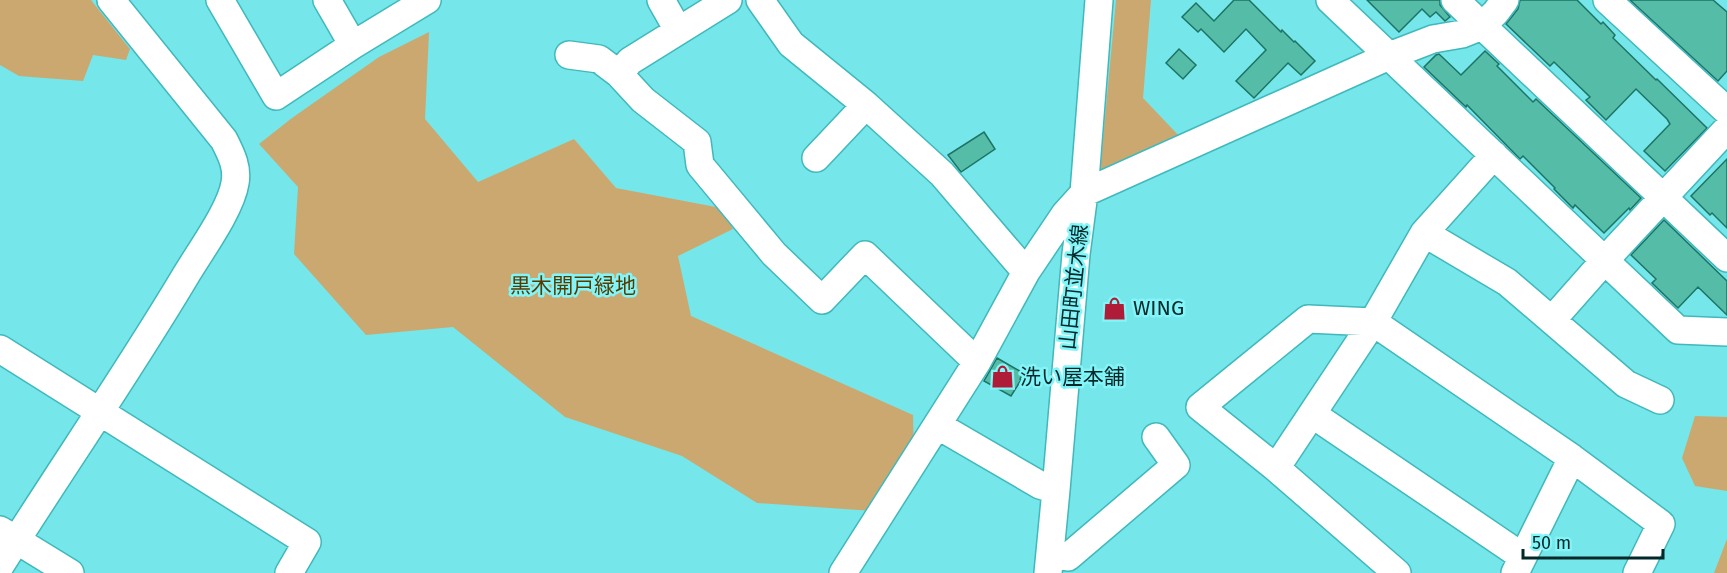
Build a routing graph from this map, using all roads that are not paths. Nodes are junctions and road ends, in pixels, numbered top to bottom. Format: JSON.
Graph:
{"nodes":[{"id":1,"x":111,"y":0,"type":"edge"},
{"id":2,"x":220,"y":0,"type":"edge"},
{"id":3,"x":327,"y":0,"type":"edge"},
{"id":4,"x":427,"y":0,"type":"edge"},
{"id":5,"x":661,"y":0,"type":"edge"},
{"id":6,"x":728,"y":0,"type":"edge"},
{"id":7,"x":760,"y":0,"type":"edge"},
{"id":8,"x":1081,"y":0,"type":"edge"},
{"id":9,"x":1099,"y":0,"type":"edge"},
{"id":10,"x":1330,"y":0,"type":"edge"},
{"id":11,"x":1455,"y":0,"type":"edge"},
{"id":12,"x":1505,"y":0,"type":"edge"},
{"id":13,"x":1607,"y":0,"type":"edge"},
{"id":14,"x":1482,"y":26,"type":"junction"},
{"id":15,"x":678,"y":30,"type":"junction"},
{"id":16,"x":352,"y":45,"type":"junction"},
{"id":17,"x":569,"y":55,"type":"dead end"},
{"id":18,"x":1389,"y":56,"type":"junction"},
{"id":19,"x":619,"y":74,"type":"junction"},
{"id":20,"x":866,"y":105,"type":"junction"},
{"id":21,"x":1727,"y":111,"type":"edge"},
{"id":22,"x":1727,"y":129,"type":"edge"},
{"id":23,"x":1494,"y":155,"type":"junction"},
{"id":24,"x":815,"y":158,"type":"dead end"},
{"id":25,"x":1084,"y":193,"type":"junction"},
{"id":26,"x":1663,"y":199,"type":"junction"},
{"id":27,"x":1065,"y":214,"type":"junction"},
{"id":28,"x":1424,"y":233,"type":"junction"},
{"id":29,"x":1727,"y":258,"type":"edge"},
{"id":30,"x":1605,"y":260,"type":"junction"},
{"id":31,"x":1026,"y":272,"type":"junction"},
{"id":32,"x":1552,"y":320,"type":"junction"},
{"id":33,"x":1373,"y":322,"type":"junction"},
{"id":34,"x":1727,"y":332,"type":"edge"},
{"id":35,"x":0,"y":349,"type":"edge"},
{"id":36,"x":977,"y":362,"type":"junction"},
{"id":37,"x":1660,"y":400,"type":"dead end"},
{"id":38,"x":100,"y":412,"type":"junction"},
{"id":39,"x":1312,"y":414,"type":"junction"},
{"id":40,"x":937,"y":425,"type":"junction"},
{"id":41,"x":1156,"y":436,"type":"dead end"},
{"id":42,"x":1572,"y":458,"type":"junction"},
{"id":43,"x":1276,"y":468,"type":"junction"},
{"id":44,"x":1048,"y":488,"type":"junction"},
{"id":45,"x":8,"y":535,"type":"edge"},
{"id":46,"x":1052,"y":563,"type":"edge"},
{"id":47,"x":1519,"y":565,"type":"edge"},
{"id":48,"x":0,"y":566,"type":"edge"},
{"id":49,"x":70,"y":573,"type":"edge"},
{"id":50,"x":289,"y":573,"type":"edge"},
{"id":51,"x":843,"y":573,"type":"edge"},
{"id":52,"x":1397,"y":573,"type":"edge"},
{"id":53,"x":1637,"y":573,"type":"edge"}],
"edges":[{"from":1,"to":38,"type":"street"},
{"from":2,"to":16,"type":"street"},
{"from":3,"to":16,"type":"street"},
{"from":4,"to":16,"type":"street"},
{"from":5,"to":15,"type":"street"},
{"from":6,"to":15,"type":"street"},
{"from":7,"to":20,"type":"street"},
{"from":8,"to":27,"type":"street","name":"山田町並木線"},
{"from":9,"to":25,"type":"street","name":"山田町並木線"},
{"from":10,"to":18,"type":"street"},
{"from":11,"to":14,"type":"street"},
{"from":12,"to":14,"type":"street"},
{"from":13,"to":21,"type":"street"},
{"from":14,"to":18,"type":"street"},
{"from":14,"to":26,"type":"street"},
{"from":15,"to":19,"type":"street"},
{"from":17,"to":19,"type":"street"},
{"from":18,"to":23,"type":"street"},
{"from":18,"to":25,"type":"street"},
{"from":19,"to":36,"type":"street"},
{"from":20,"to":24,"type":"street"},
{"from":20,"to":31,"type":"street"},
{"from":22,"to":26,"type":"street"},
{"from":23,"to":28,"type":"street"},
{"from":23,"to":30,"type":"street"},
{"from":25,"to":27,"type":"street"},
{"from":25,"to":44,"type":"street","name":"山田町並木線"},
{"from":26,"to":29,"type":"street"},
{"from":26,"to":30,"type":"street"},
{"from":27,"to":31,"type":"street"},
{"from":27,"to":44,"type":"street","name":"山田町並木線"},
{"from":28,"to":32,"type":"street"},
{"from":28,"to":33,"type":"street"},
{"from":30,"to":32,"type":"street"},
{"from":30,"to":34,"type":"street"},
{"from":31,"to":36,"type":"street"},
{"from":32,"to":37,"type":"street"},
{"from":33,"to":39,"type":"street"},
{"from":33,"to":42,"type":"street"},
{"from":33,"to":43,"type":"street"},
{"from":35,"to":38,"type":"street"},
{"from":36,"to":40,"type":"street"},
{"from":38,"to":45,"type":"street"},
{"from":38,"to":50,"type":"street"},
{"from":39,"to":43,"type":"street"},
{"from":39,"to":47,"type":"street"},
{"from":40,"to":44,"type":"street"},
{"from":40,"to":51,"type":"street"},
{"from":41,"to":46,"type":"street"},
{"from":42,"to":47,"type":"street"},
{"from":42,"to":53,"type":"street"},
{"from":43,"to":52,"type":"street"},
{"from":44,"to":46,"type":"street","name":"山田町並木線"},
{"from":45,"to":48,"type":"street"},
{"from":45,"to":49,"type":"street"}]}
